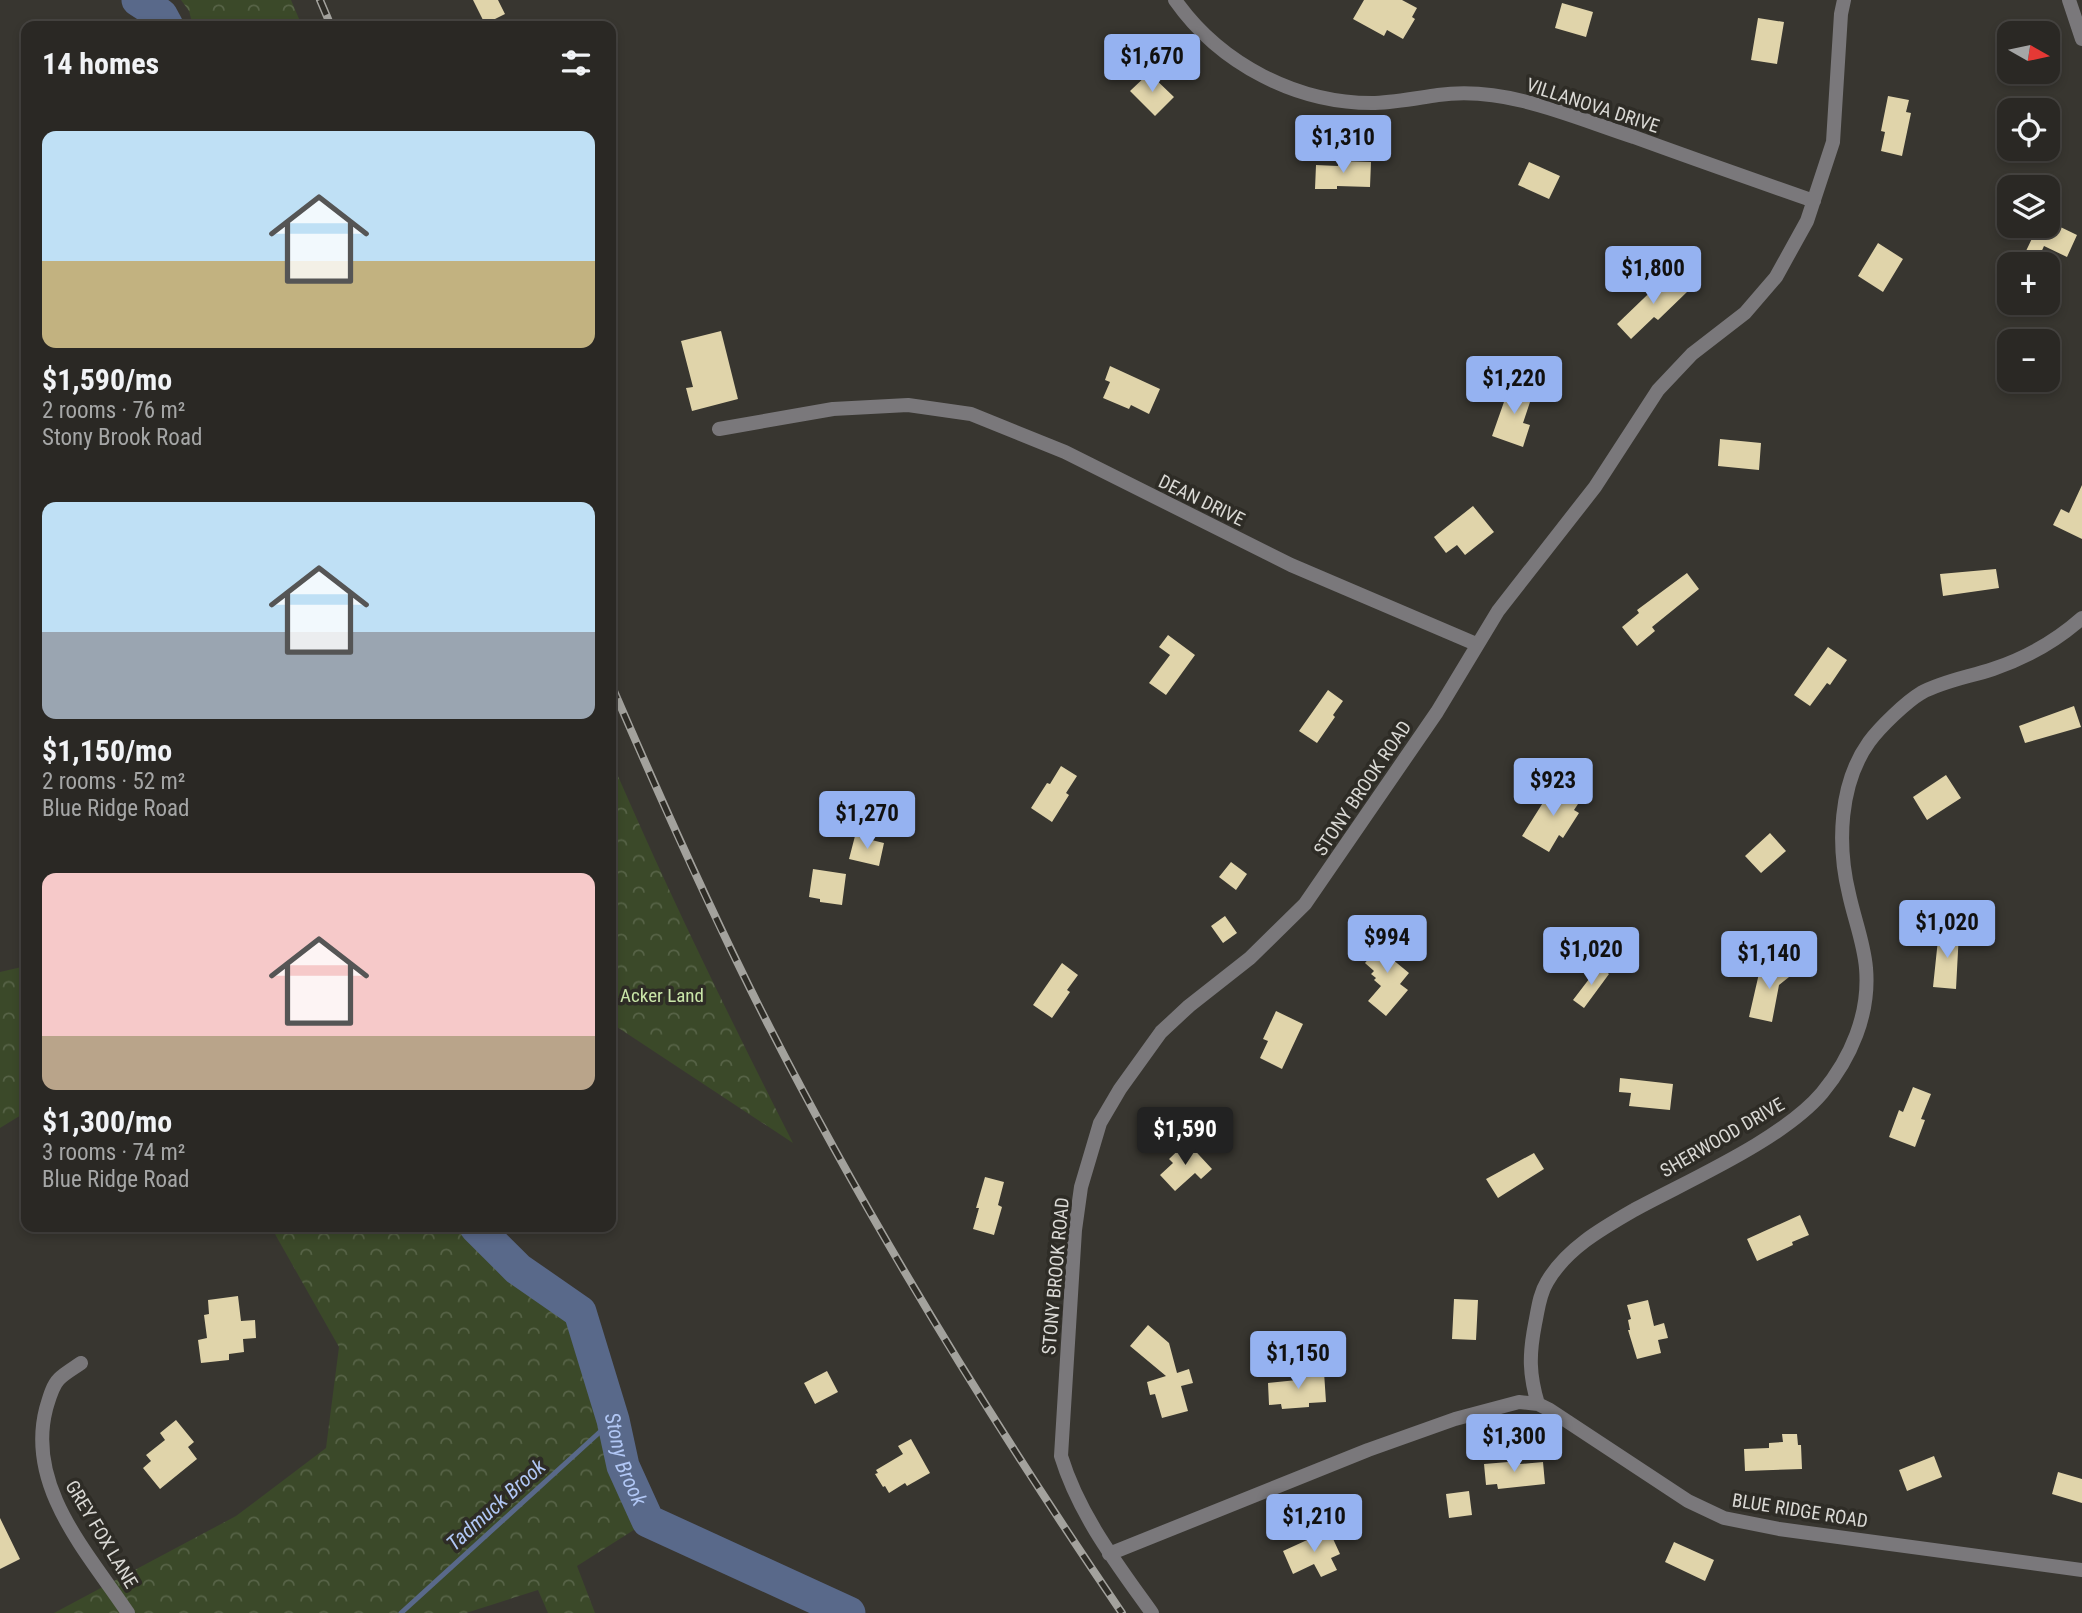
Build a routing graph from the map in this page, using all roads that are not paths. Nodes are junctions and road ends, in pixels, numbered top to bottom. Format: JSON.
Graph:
{"nodes":[{"id":1,"x":1175,"y":0,"type":"edge"},
{"id":2,"x":1844,"y":0,"type":"edge"},
{"id":3,"x":2070,"y":0,"type":"edge"},
{"id":4,"x":2082,"y":38,"type":"edge"},
{"id":5,"x":1815,"y":201,"type":"junction"},
{"id":6,"x":719,"y":429,"type":"dead end"},
{"id":7,"x":2082,"y":618,"type":"edge"},
{"id":8,"x":1476,"y":644,"type":"junction"},
{"id":9,"x":81,"y":1363,"type":"dead end"},
{"id":10,"x":1538,"y":1404,"type":"junction"},
{"id":11,"x":1109,"y":1554,"type":"junction"},
{"id":12,"x":2082,"y":1570,"type":"edge"},
{"id":13,"x":128,"y":1613,"type":"edge"},
{"id":14,"x":1152,"y":1613,"type":"edge"}],
"edges":[{"from":1,"to":5,"type":"street","name":"VILLANOVA DRIVE"},
{"from":2,"to":5,"type":"street","name":"STONY BROOK ROAD"},
{"from":3,"to":4,"type":"street"},
{"from":5,"to":8,"type":"street","name":"STONY BROOK ROAD"},
{"from":6,"to":8,"type":"street","name":"DEAN DRIVE"},
{"from":7,"to":10,"type":"street","name":"SHERWOOD DRIVE"},
{"from":8,"to":11,"type":"street","name":"STONY BROOK ROAD"},
{"from":9,"to":13,"type":"street","name":"GREY FOX LANE"},
{"from":10,"to":11,"type":"street"},
{"from":10,"to":12,"type":"street","name":"BLUE RIDGE ROAD"},
{"from":11,"to":14,"type":"street","name":"STONY BROOK ROAD"}]}
